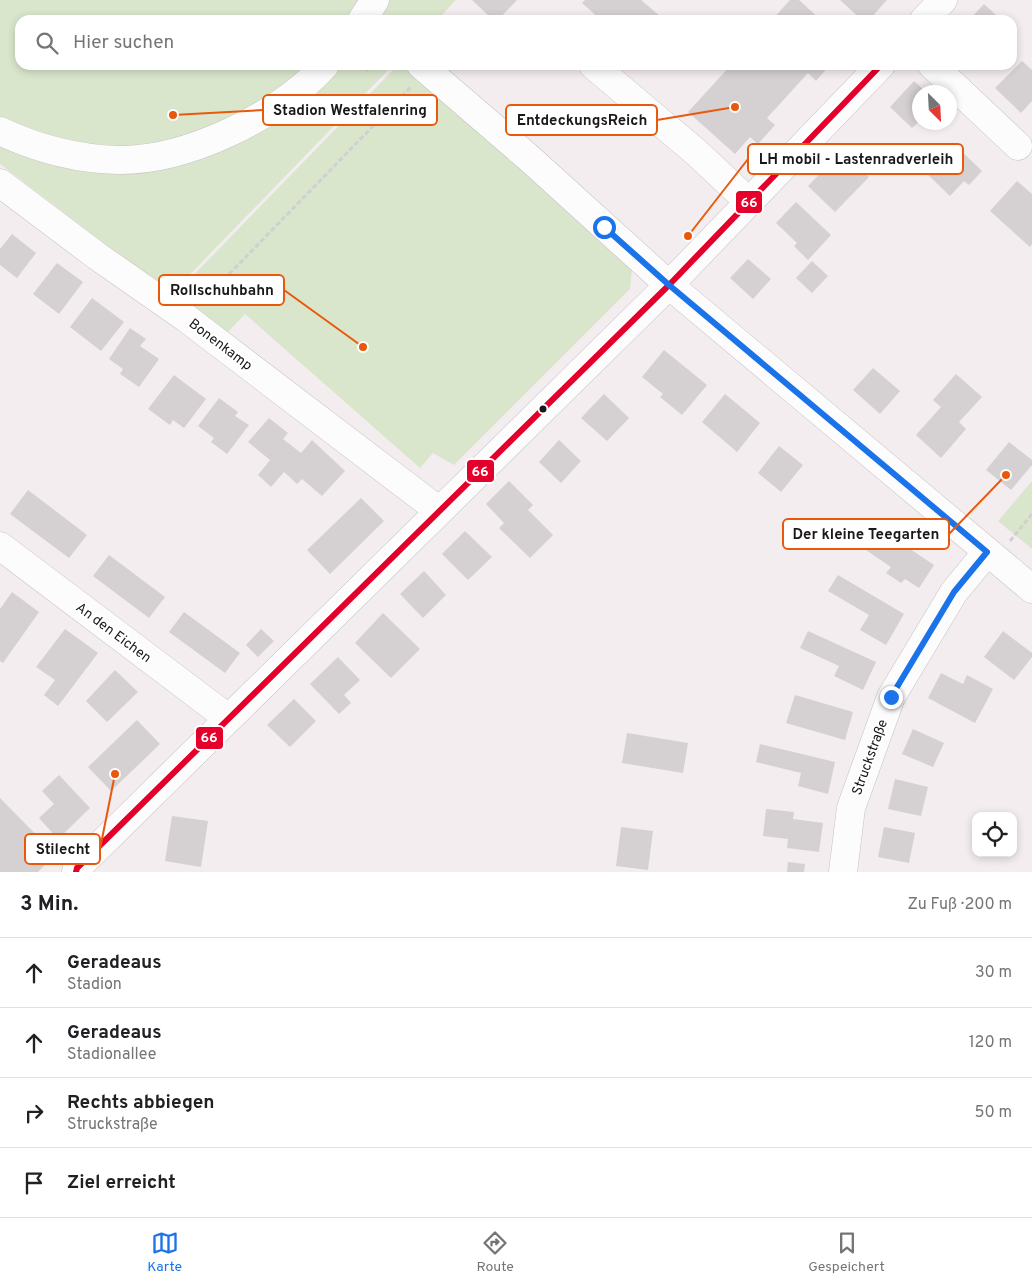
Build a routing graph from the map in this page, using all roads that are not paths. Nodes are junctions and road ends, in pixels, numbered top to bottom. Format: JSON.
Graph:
{"nodes":[{"id":1,"x":943,"y":0,"type":"edge"},
{"id":2,"x":929,"y":15,"type":"edge"},
{"id":3,"x":321,"y":70,"type":"edge"},
{"id":4,"x":426,"y":70,"type":"edge"},
{"id":5,"x":599,"y":70,"type":"edge"},
{"id":6,"x":876,"y":70,"type":"edge"},
{"id":7,"x":937,"y":70,"type":"edge"},
{"id":8,"x":0,"y":131,"type":"edge"},
{"id":9,"x":1018,"y":146,"type":"dead end"},
{"id":10,"x":0,"y":183,"type":"edge"},
{"id":11,"x":748,"y":201,"type":"junction"},
{"id":12,"x":669,"y":285,"type":"junction"},
{"id":13,"x":438,"y":510,"type":"junction"},
{"id":14,"x":0,"y":546,"type":"edge"},
{"id":15,"x":991,"y":555,"type":"junction"},
{"id":16,"x":1032,"y":589,"type":"edge"},
{"id":17,"x":228,"y":718,"type":"junction"},
{"id":18,"x":76,"y":872,"type":"edge"},
{"id":19,"x":843,"y":872,"type":"edge"}],
"edges":[{"from":1,"to":2,"type":"street"},
{"from":3,"to":8,"type":"street"},
{"from":4,"to":12,"type":"street"},
{"from":5,"to":11,"type":"street"},
{"from":6,"to":11,"type":"street"},
{"from":7,"to":9,"type":"street"},
{"from":10,"to":13,"type":"street","name":"Bonenkamp"},
{"from":11,"to":12,"type":"street"},
{"from":12,"to":13,"type":"street"},
{"from":12,"to":15,"type":"street"},
{"from":13,"to":17,"type":"street"},
{"from":14,"to":17,"type":"street","name":"An den Eichen"},
{"from":15,"to":16,"type":"street"},
{"from":15,"to":19,"type":"street","name":"Struckstraße"},
{"from":17,"to":18,"type":"street"}]}
